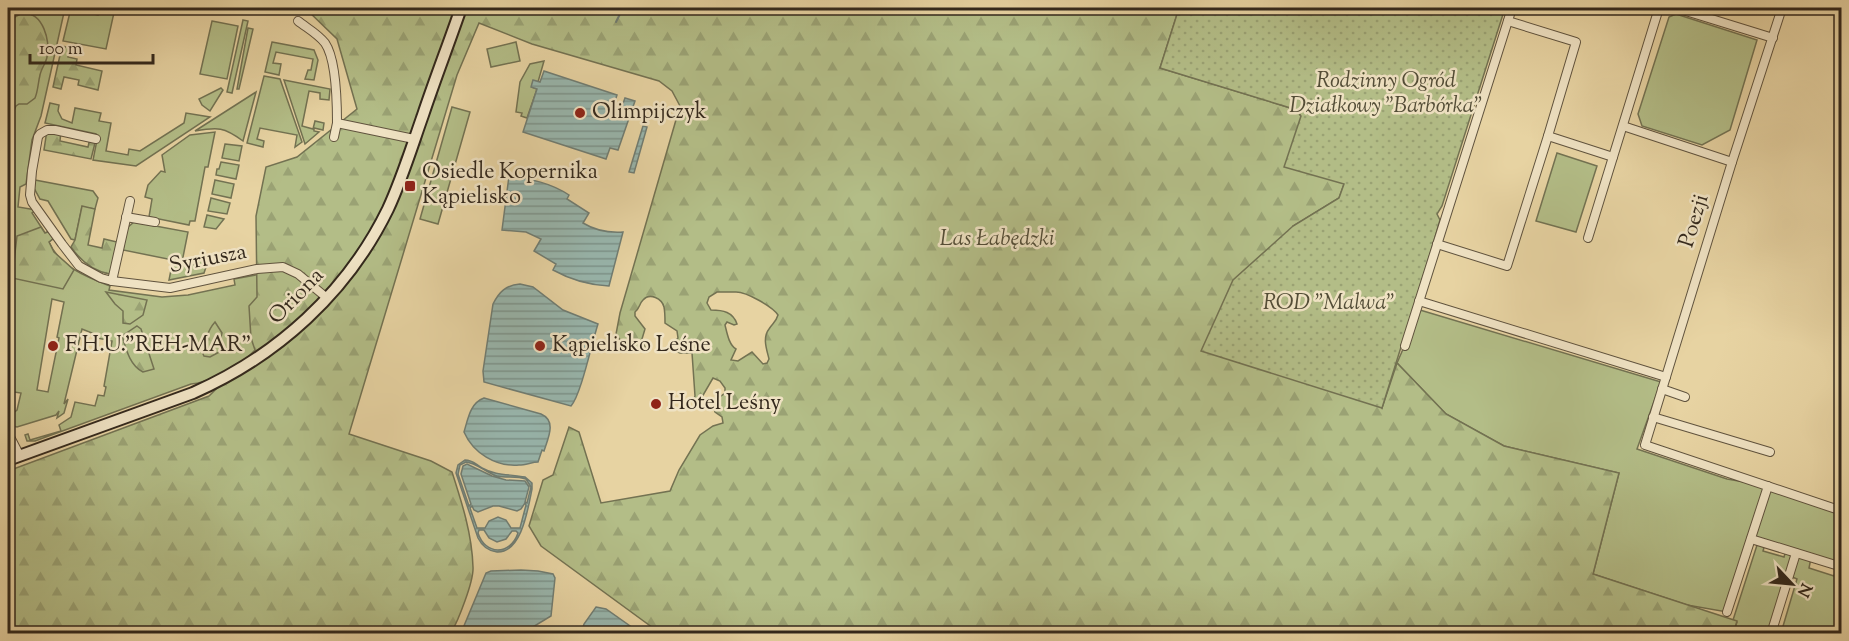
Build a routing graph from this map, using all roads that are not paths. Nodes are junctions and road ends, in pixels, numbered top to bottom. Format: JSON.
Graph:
{"nodes":[{"id":1,"x":461,"y":8,"type":"edge"},
{"id":2,"x":1512,"y":8,"type":"edge"},
{"id":3,"x":1659,"y":8,"type":"edge"},
{"id":4,"x":1676,"y":8,"type":"edge"},
{"id":5,"x":1782,"y":8,"type":"edge"},
{"id":6,"x":298,"y":21,"type":"dead end"},
{"id":7,"x":1508,"y":21,"type":"junction"},
{"id":8,"x":1773,"y":38,"type":"junction"},
{"id":9,"x":337,"y":123,"type":"junction"},
{"id":10,"x":1623,"y":126,"type":"junction"},
{"id":11,"x":1548,"y":136,"type":"junction"},
{"id":12,"x":334,"y":137,"type":"dead end"},
{"id":13,"x":96,"y":139,"type":"dead end"},
{"id":14,"x":414,"y":140,"type":"junction"},
{"id":15,"x":1613,"y":157,"type":"junction"},
{"id":16,"x":1732,"y":162,"type":"junction"},
{"id":17,"x":130,"y":201,"type":"dead end"},
{"id":18,"x":126,"y":217,"type":"junction"},
{"id":19,"x":155,"y":222,"type":"dead end"},
{"id":20,"x":1588,"y":237,"type":"dead end"},
{"id":21,"x":1437,"y":244,"type":"junction"},
{"id":22,"x":112,"y":281,"type":"junction"},
{"id":23,"x":327,"y":298,"type":"junction"},
{"id":24,"x":1419,"y":301,"type":"junction"},
{"id":25,"x":1405,"y":346,"type":"dead end"},
{"id":26,"x":1666,"y":377,"type":"junction"},
{"id":27,"x":1662,"y":389,"type":"junction"},
{"id":28,"x":1685,"y":397,"type":"dead end"},
{"id":29,"x":1653,"y":417,"type":"junction"},
{"id":30,"x":8,"y":433,"type":"edge"},
{"id":31,"x":1770,"y":452,"type":"dead end"},
{"id":32,"x":20,"y":456,"type":"junction"},
{"id":33,"x":8,"y":460,"type":"edge"},
{"id":34,"x":1768,"y":486,"type":"junction"},
{"id":35,"x":1842,"y":511,"type":"edge"},
{"id":36,"x":1751,"y":539,"type":"junction"},
{"id":37,"x":1796,"y":553,"type":"junction"},
{"id":38,"x":1842,"y":567,"type":"edge"},
{"id":39,"x":1727,"y":612,"type":"dead end"},
{"id":40,"x":1771,"y":633,"type":"edge"}],
"edges":[{"from":1,"to":14,"type":"street","name":"Oriona"},
{"from":2,"to":7,"type":"street"},
{"from":3,"to":10,"type":"street"},
{"from":4,"to":8,"type":"street"},
{"from":5,"to":8,"type":"street","name":"Poezji"},
{"from":6,"to":9,"type":"street"},
{"from":7,"to":11,"type":"street"},
{"from":7,"to":21,"type":"street"},
{"from":8,"to":16,"type":"street","name":"Poezji"},
{"from":9,"to":12,"type":"street"},
{"from":9,"to":14,"type":"street"},
{"from":10,"to":15,"type":"street"},
{"from":10,"to":16,"type":"street"},
{"from":11,"to":15,"type":"street"},
{"from":11,"to":21,"type":"street"},
{"from":13,"to":22,"type":"street","name":"Syriusza"},
{"from":14,"to":23,"type":"street","name":"Oriona"},
{"from":15,"to":20,"type":"street"},
{"from":16,"to":26,"type":"street","name":"Poezji"},
{"from":17,"to":18,"type":"street"},
{"from":18,"to":19,"type":"street"},
{"from":18,"to":22,"type":"street"},
{"from":21,"to":24,"type":"street"},
{"from":22,"to":23,"type":"street","name":"Syriusza"},
{"from":23,"to":32,"type":"street","name":"Oriona"},
{"from":24,"to":25,"type":"street"},
{"from":24,"to":26,"type":"street"},
{"from":26,"to":27,"type":"street","name":"Poezji"},
{"from":27,"to":28,"type":"street"},
{"from":27,"to":29,"type":"street","name":"Poezji"},
{"from":29,"to":31,"type":"street"},
{"from":29,"to":34,"type":"street","name":"Poezji"},
{"from":30,"to":32,"type":"street"},
{"from":32,"to":33,"type":"street","name":"Oriona"},
{"from":34,"to":35,"type":"street"},
{"from":34,"to":36,"type":"street"},
{"from":36,"to":37,"type":"street"},
{"from":36,"to":39,"type":"street"},
{"from":37,"to":38,"type":"street"},
{"from":37,"to":40,"type":"street"}]}
